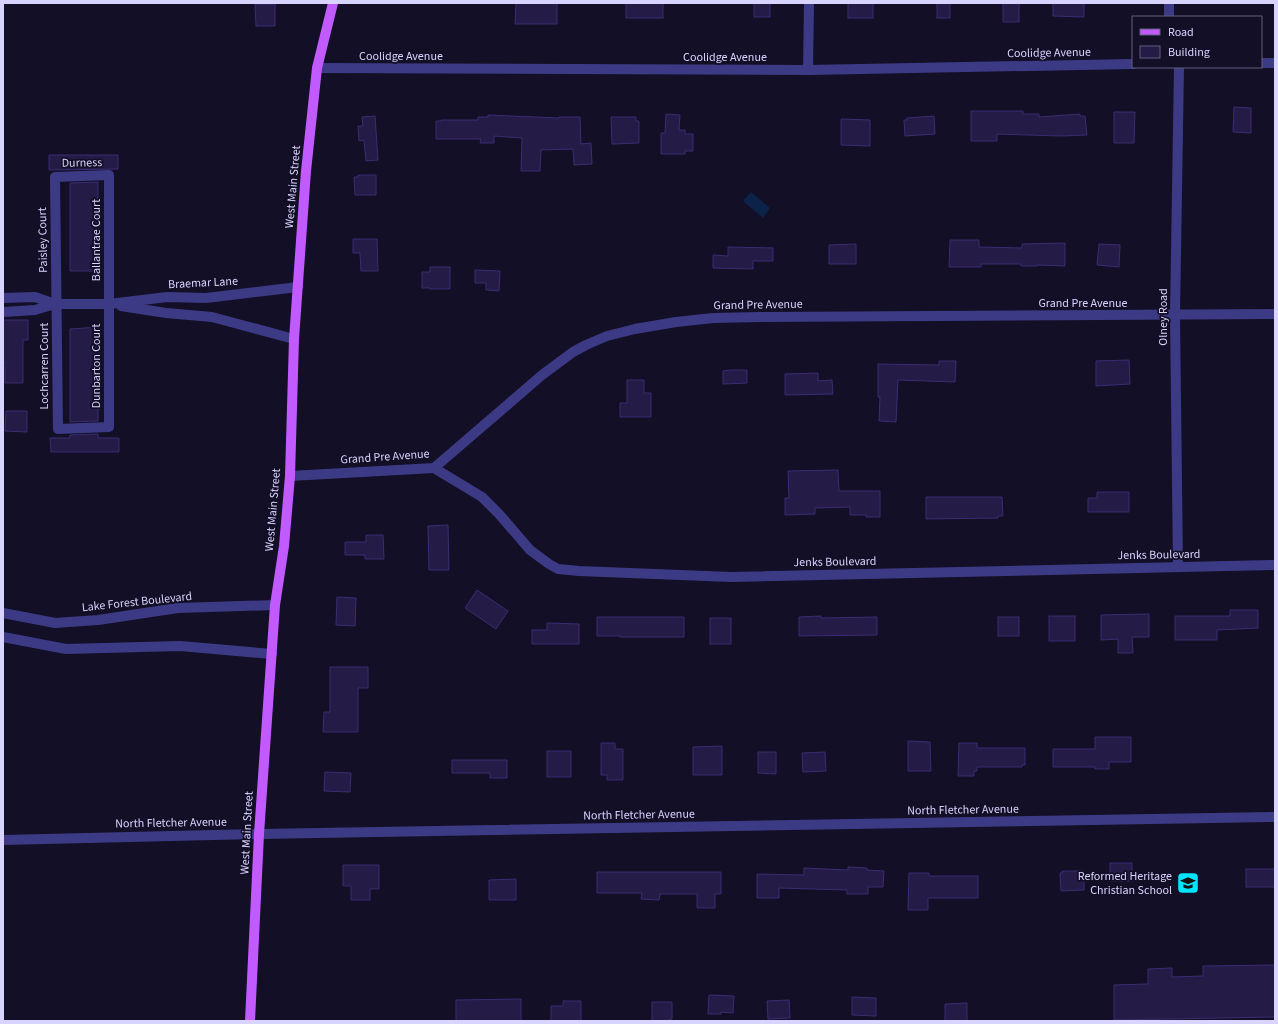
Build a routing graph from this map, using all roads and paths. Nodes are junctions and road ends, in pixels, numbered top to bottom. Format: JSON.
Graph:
{"nodes":[{"id":1,"x":333,"y":3,"type":"edge"},
{"id":2,"x":809,"y":3,"type":"edge"},
{"id":3,"x":1169,"y":3,"type":"edge"},
{"id":4,"x":1170,"y":16,"type":"edge"},
{"id":5,"x":1262,"y":63,"type":"edge"},
{"id":6,"x":1275,"y":63,"type":"edge"},
{"id":7,"x":1132,"y":64,"type":"edge"},
{"id":8,"x":317,"y":68,"type":"junction"},
{"id":9,"x":1179,"y":68,"type":"edge"},
{"id":10,"x":808,"y":70,"type":"junction"},
{"id":11,"x":109,"y":175,"type":"joint"},
{"id":12,"x":55,"y":177,"type":"joint"},
{"id":13,"x":298,"y":287,"type":"junction"},
{"id":14,"x":3,"y":298,"type":"edge"},
{"id":15,"x":56,"y":304,"type":"junction"},
{"id":16,"x":109,"y":304,"type":"junction"},
{"id":17,"x":3,"y":312,"type":"edge"},
{"id":18,"x":1275,"y":314,"type":"edge"},
{"id":19,"x":1175,"y":315,"type":"junction"},
{"id":20,"x":294,"y":339,"type":"junction"},
{"id":21,"x":109,"y":427,"type":"joint"},
{"id":22,"x":434,"y":468,"type":"junction"},
{"id":23,"x":290,"y":476,"type":"junction"},
{"id":24,"x":1275,"y":565,"type":"edge"},
{"id":25,"x":1178,"y":567,"type":"junction"},
{"id":26,"x":275,"y":606,"type":"junction"},
{"id":27,"x":3,"y":613,"type":"edge"},
{"id":28,"x":3,"y":637,"type":"edge"},
{"id":29,"x":272,"y":654,"type":"junction"},
{"id":30,"x":1275,"y":818,"type":"edge"},
{"id":31,"x":259,"y":834,"type":"junction"},
{"id":32,"x":3,"y":840,"type":"edge"},
{"id":33,"x":250,"y":1021,"type":"edge"}],
"edges":[{"from":1,"to":8,"type":"main road","name":"West Main Street"},
{"from":2,"to":10,"type":"street"},
{"from":3,"to":4,"type":"street"},
{"from":5,"to":6,"type":"street"},
{"from":7,"to":10,"type":"street","name":"Coolidge Avenue"},
{"from":8,"to":10,"type":"street","name":"Coolidge Avenue"},
{"from":8,"to":13,"type":"main road","name":"West Main Street"},
{"from":9,"to":19,"type":"street","name":"Olney Road"},
{"from":11,"to":12,"type":"street","name":"Durness"},
{"from":11,"to":16,"type":"street","name":"Ballantrae Court"},
{"from":12,"to":15,"type":"street","name":"Paisley Court"},
{"from":13,"to":16,"type":"street","name":"Braemar Lane"},
{"from":13,"to":20,"type":"main road","name":"West Main Street"},
{"from":14,"to":15,"type":"street","name":"Braemar Lane"},
{"from":15,"to":16,"type":"street","name":"Braemar Lane"},
{"from":15,"to":17,"type":"street","name":"Braemar Lane"},
{"from":15,"to":21,"type":"street","name":"Lochcarren Court"},
{"from":16,"to":20,"type":"street","name":"Braemar Lane"},
{"from":16,"to":21,"type":"street","name":"Dunbarton Court"},
{"from":18,"to":19,"type":"street","name":"Grand Pre Avenue"},
{"from":19,"to":22,"type":"street","name":"Grand Pre Avenue"},
{"from":19,"to":25,"type":"street","name":"Olney Road"},
{"from":20,"to":23,"type":"main road","name":"West Main Street"},
{"from":22,"to":23,"type":"street","name":"Grand Pre Avenue"},
{"from":22,"to":25,"type":"street","name":"Jenks Boulevard"},
{"from":23,"to":26,"type":"main road","name":"West Main Street"},
{"from":24,"to":25,"type":"street","name":"Jenks Boulevard"},
{"from":26,"to":27,"type":"street","name":"Lake Forest Boulevard"},
{"from":26,"to":29,"type":"main road","name":"West Main Street"},
{"from":28,"to":29,"type":"street"},
{"from":29,"to":31,"type":"main road","name":"West Main Street"},
{"from":30,"to":31,"type":"street","name":"North Fletcher Avenue"},
{"from":31,"to":32,"type":"street","name":"North Fletcher Avenue"},
{"from":31,"to":33,"type":"main road","name":"West Main Street"}]}
